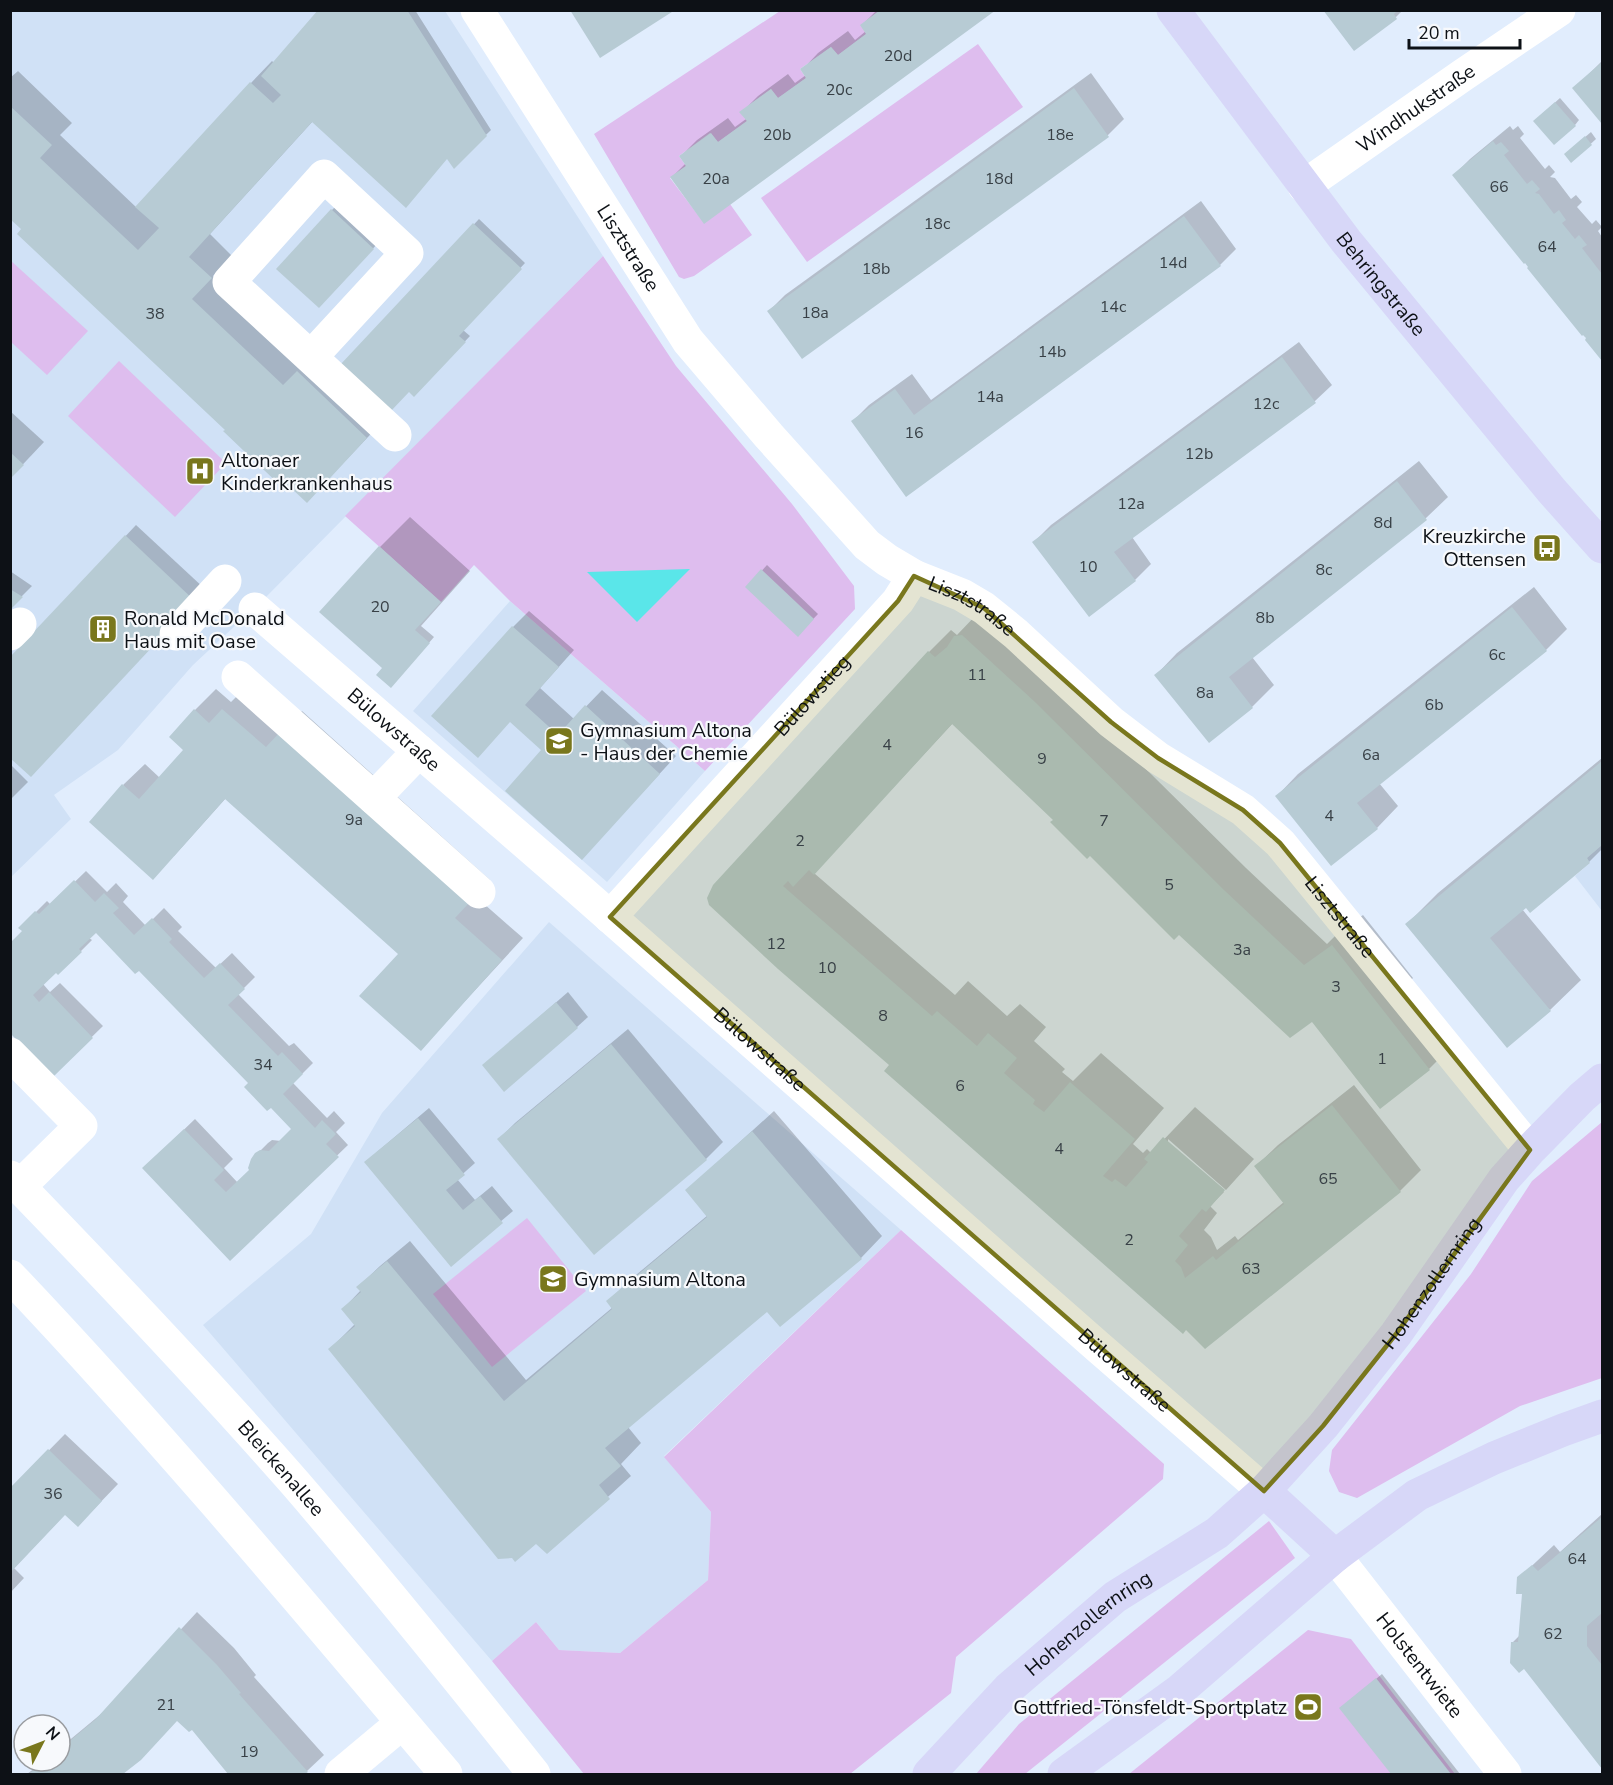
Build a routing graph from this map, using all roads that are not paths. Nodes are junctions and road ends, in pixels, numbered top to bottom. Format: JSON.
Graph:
{"nodes":[{"id":1,"x":477,"y":10,"type":"edge"},
{"id":2,"x":1173,"y":10,"type":"edge"},
{"id":3,"x":1559,"y":10,"type":"edge"},
{"id":4,"x":1304,"y":186,"type":"junction"},
{"id":5,"x":311,"y":357,"type":"junction"},
{"id":6,"x":395,"y":435,"type":"dead end"},
{"id":7,"x":1602,"y":547,"type":"edge"},
{"id":8,"x":914,"y":576,"type":"junction"},
{"id":9,"x":225,"y":581,"type":"dead end"},
{"id":10,"x":255,"y":609,"type":"dead end"},
{"id":11,"x":176,"y":634,"type":"dead end"},
{"id":12,"x":238,"y":677,"type":"dead end"},
{"id":13,"x":419,"y":751,"type":"junction"},
{"id":14,"x":374,"y":798,"type":"junction"},
{"id":15,"x":479,"y":892,"type":"dead end"},
{"id":16,"x":610,"y":917,"type":"junction"},
{"id":17,"x":10,"y":1054,"type":"edge"},
{"id":18,"x":1602,"y":1080,"type":"edge"},
{"id":19,"x":1530,"y":1150,"type":"junction"},
{"id":20,"x":15,"y":1181,"type":"edge"},
{"id":21,"x":10,"y":1276,"type":"edge"},
{"id":22,"x":1602,"y":1416,"type":"edge"},
{"id":23,"x":1264,"y":1491,"type":"junction"},
{"id":24,"x":1335,"y":1556,"type":"junction"},
{"id":25,"x":402,"y":1723,"type":"junction"},
{"id":26,"x":341,"y":1774,"type":"edge"},
{"id":27,"x":446,"y":1774,"type":"edge"},
{"id":28,"x":534,"y":1774,"type":"edge"},
{"id":29,"x":929,"y":1774,"type":"edge"},
{"id":30,"x":1064,"y":1774,"type":"edge"},
{"id":31,"x":1505,"y":1774,"type":"edge"}],
"edges":[{"from":1,"to":8,"type":"street","name":"Lisztstraße"},
{"from":2,"to":4,"type":"main road","name":"Behringstraße"},
{"from":3,"to":4,"type":"street","name":"Windhukstraße"},
{"from":4,"to":7,"type":"main road","name":"Behringstraße"},
{"from":5,"to":5,"type":"street"},
{"from":5,"to":6,"type":"street"},
{"from":8,"to":16,"type":"street","name":"Bülowstieg"},
{"from":8,"to":19,"type":"street","name":"Lisztstraße"},
{"from":9,"to":11,"type":"street"},
{"from":10,"to":13,"type":"street","name":"Bülowstraße"},
{"from":12,"to":14,"type":"street"},
{"from":13,"to":14,"type":"street"},
{"from":13,"to":16,"type":"street","name":"Bülowstraße"},
{"from":14,"to":15,"type":"street"},
{"from":16,"to":23,"type":"street","name":"Bülowstraße"},
{"from":17,"to":20,"type":"street"},
{"from":18,"to":19,"type":"main road","name":"Hohenzollernring"},
{"from":19,"to":23,"type":"main road","name":"Hohenzollernring"},
{"from":20,"to":28,"type":"street","name":"Bleickenallee"},
{"from":21,"to":25,"type":"street"},
{"from":22,"to":24,"type":"main road"},
{"from":23,"to":24,"type":"main road"},
{"from":23,"to":29,"type":"main road","name":"Hohenzollernring"},
{"from":24,"to":30,"type":"main road"},
{"from":24,"to":31,"type":"street","name":"Holstentwiete"},
{"from":25,"to":26,"type":"street"},
{"from":25,"to":27,"type":"street"}]}
